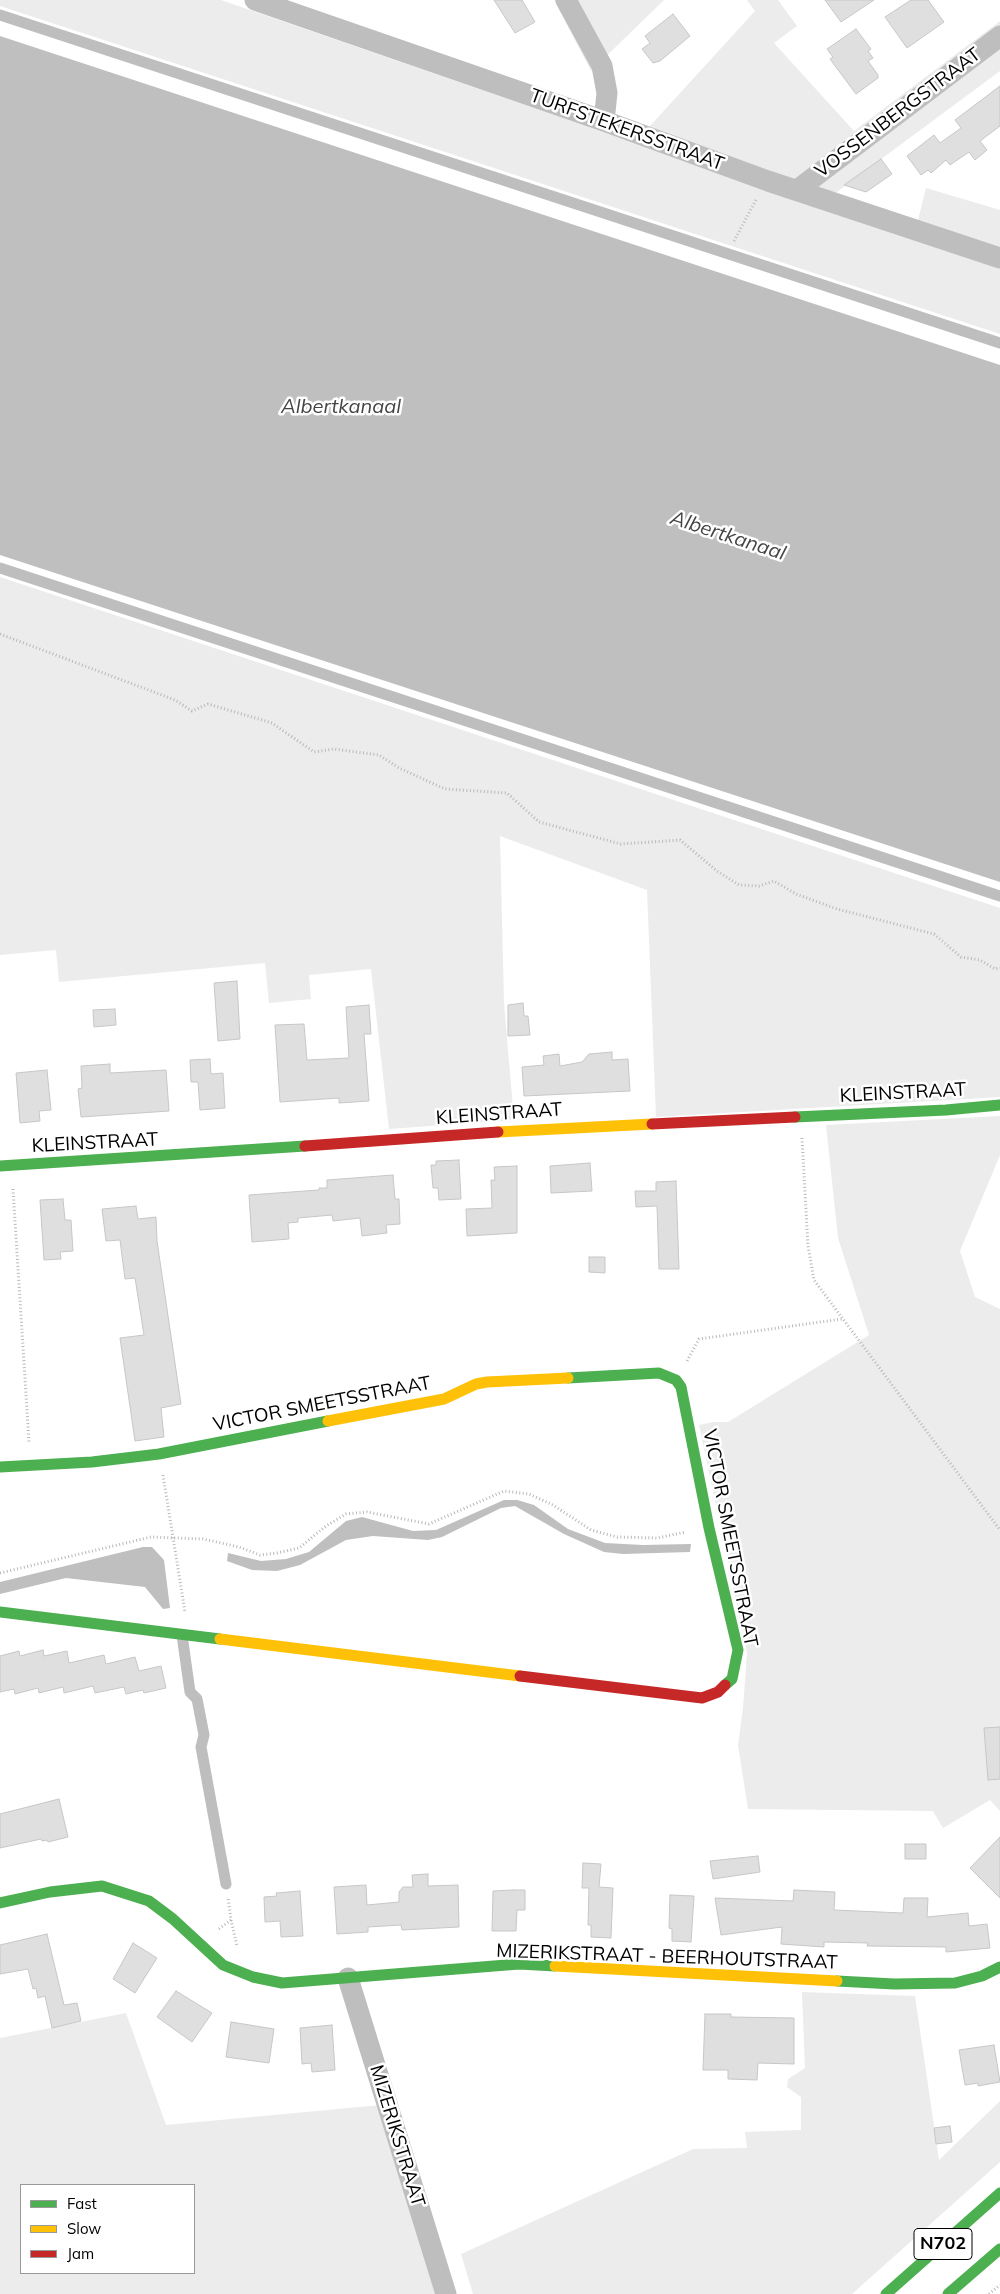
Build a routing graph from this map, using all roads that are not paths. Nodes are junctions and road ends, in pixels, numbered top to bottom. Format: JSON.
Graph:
{"nodes":[{"id":1,"x":255,"y":0,"type":"edge"},
{"id":2,"x":566,"y":0,"type":"edge"},
{"id":3,"x":0,"y":15,"type":"edge"},
{"id":4,"x":1000,"y":36,"type":"edge"},
{"id":5,"x":604,"y":121,"type":"junction"},
{"id":6,"x":796,"y":190,"type":"junction"},
{"id":7,"x":1000,"y":258,"type":"edge"},
{"id":8,"x":1000,"y":343,"type":"edge"},
{"id":9,"x":0,"y":568,"type":"edge"},
{"id":10,"x":1000,"y":896,"type":"edge"},
{"id":11,"x":1000,"y":1105,"type":"edge"},
{"id":12,"x":6,"y":1166,"type":"edge"},
{"id":13,"x":0,"y":1467,"type":"edge"},
{"id":14,"x":0,"y":1612,"type":"edge"},
{"id":15,"x":182,"y":1635,"type":"junction"},
{"id":16,"x":226,"y":1884,"type":"road end"},
{"id":17,"x":0,"y":1903,"type":"edge"},
{"id":18,"x":1000,"y":1967,"type":"edge"},
{"id":19,"x":348,"y":1978,"type":"junction"},
{"id":20,"x":1000,"y":2193,"type":"edge"},
{"id":21,"x":1000,"y":2249,"type":"edge"},
{"id":22,"x":446,"y":2294,"type":"edge"},
{"id":23,"x":886,"y":2294,"type":"edge"},
{"id":24,"x":948,"y":2294,"type":"edge"}],
"edges":[{"from":1,"to":5,"type":"street","name":"TURFSTEKERSSTRAAT"},
{"from":2,"to":5,"type":"street"},
{"from":3,"to":8,"type":"lane"},
{"from":4,"to":6,"type":"street","name":"VOSSENBERGSTRAAT"},
{"from":5,"to":6,"type":"street","name":"TURFSTEKERSSTRAAT"},
{"from":6,"to":7,"type":"street","name":"TURFSTEKERSSTRAAT"},
{"from":9,"to":10,"type":"lane"},
{"from":11,"to":12,"type":"main road","name":"KLEINSTRAAT"},
{"from":13,"to":15,"type":"main road","name":"VICTOR SMEETSSTRAAT"},
{"from":14,"to":15,"type":"main road","name":"VICTOR SMEETSSTRAAT"},
{"from":15,"to":16,"type":"lane"},
{"from":17,"to":19,"type":"main road","name":"MIZERIKSTRAAT - BEERHOUTSTRAAT"},
{"from":18,"to":19,"type":"main road","name":"MIZERIKSTRAAT - BEERHOUTSTRAAT"},
{"from":19,"to":22,"type":"street","name":"MIZERIKSTRAAT"},
{"from":20,"to":23,"type":"main road","number":"N702"},
{"from":21,"to":24,"type":"main road","number":"N702"}]}
